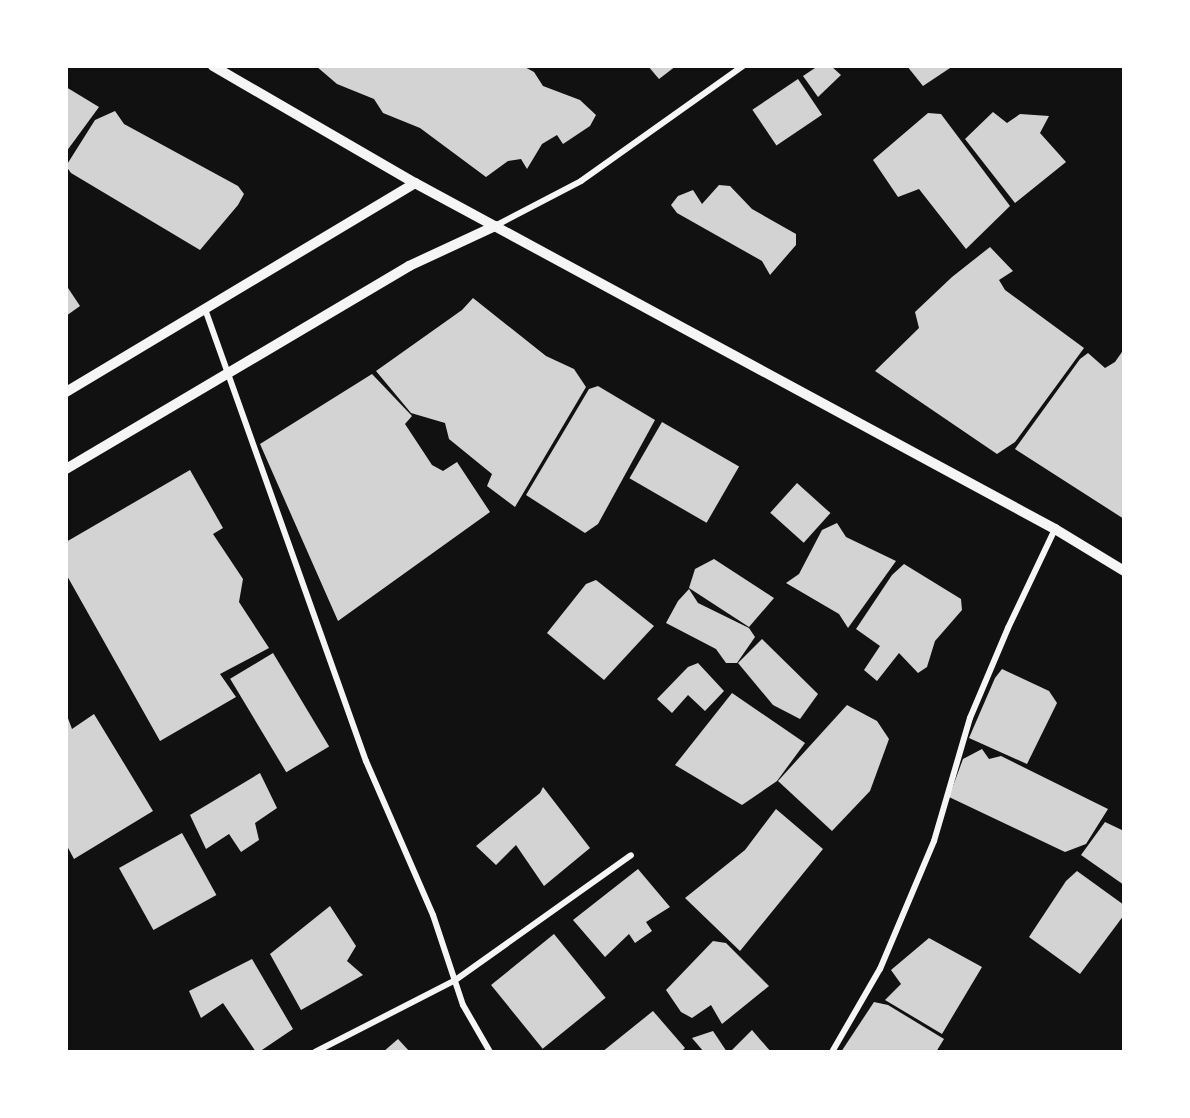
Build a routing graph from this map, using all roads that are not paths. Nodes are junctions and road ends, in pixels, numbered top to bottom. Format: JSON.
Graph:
{"nodes":[{"id":1,"x":213,"y":66,"type":"edge"},
{"id":2,"x":742,"y":66,"type":"edge"},
{"id":3,"x":415,"y":183,"type":"junction"},
{"id":4,"x":495,"y":226,"type":"junction"},
{"id":5,"x":205,"y":309,"type":"junction"},
{"id":6,"x":228,"y":374,"type":"junction"},
{"id":7,"x":66,"y":392,"type":"edge"},
{"id":8,"x":66,"y":469,"type":"edge"},
{"id":9,"x":1055,"y":530,"type":"junction"},
{"id":10,"x":1124,"y":571,"type":"edge"},
{"id":11,"x":631,"y":855,"type":"dead end"},
{"id":12,"x":454,"y":981,"type":"junction"},
{"id":13,"x":315,"y":1052,"type":"edge"},
{"id":14,"x":490,"y":1052,"type":"edge"},
{"id":15,"x":832,"y":1052,"type":"edge"}],
"edges":[{"from":1,"to":3,"type":"street"},
{"from":2,"to":4,"type":"street"},
{"from":3,"to":4,"type":"street"},
{"from":3,"to":5,"type":"street"},
{"from":4,"to":6,"type":"street"},
{"from":4,"to":9,"type":"street"},
{"from":5,"to":6,"type":"street"},
{"from":5,"to":7,"type":"street"},
{"from":6,"to":8,"type":"street"},
{"from":6,"to":12,"type":"street"},
{"from":9,"to":10,"type":"street"},
{"from":9,"to":15,"type":"street"},
{"from":11,"to":12,"type":"street"},
{"from":12,"to":13,"type":"street"},
{"from":12,"to":14,"type":"street"}]}
